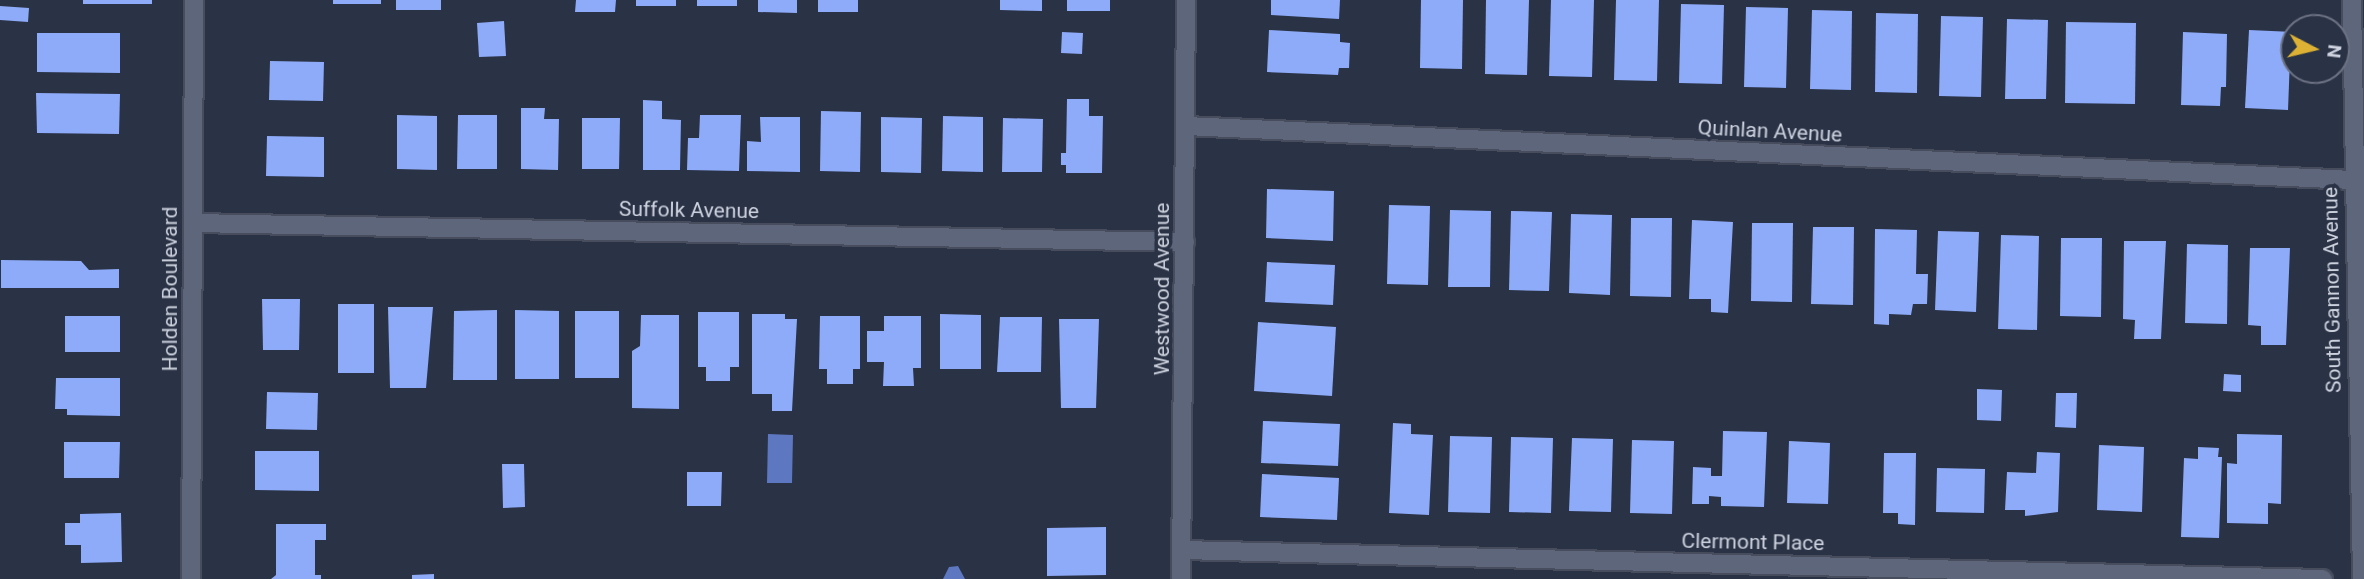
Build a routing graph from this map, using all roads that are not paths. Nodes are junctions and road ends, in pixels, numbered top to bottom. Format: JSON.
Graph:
{"nodes":[{"id":1,"x":194,"y":0,"type":"edge"},
{"id":2,"x":1186,"y":0,"type":"edge"},
{"id":3,"x":2352,"y":0,"type":"edge"},
{"id":4,"x":1186,"y":126,"type":"junction"},
{"id":5,"x":2352,"y":180,"type":"junction"},
{"id":6,"x":193,"y":223,"type":"junction"},
{"id":7,"x":1185,"y":242,"type":"junction"},
{"id":8,"x":1182,"y":550,"type":"junction"},
{"id":9,"x":191,"y":579,"type":"edge"},
{"id":10,"x":1181,"y":579,"type":"edge"},
{"id":11,"x":2323,"y":579,"type":"edge"},
{"id":12,"x":2362,"y":579,"type":"edge"}],
"edges":[{"from":1,"to":6,"type":"street","name":"Holden Boulevard"},
{"from":2,"to":4,"type":"street","name":"Westwood Avenue"},
{"from":3,"to":5,"type":"street","name":"South Gannon Avenue"},
{"from":4,"to":5,"type":"street","name":"Quinlan Avenue"},
{"from":4,"to":7,"type":"street","name":"Westwood Avenue"},
{"from":5,"to":12,"type":"street","name":"South Gannon Avenue"},
{"from":6,"to":7,"type":"street","name":"Suffolk Avenue"},
{"from":6,"to":9,"type":"street","name":"Holden Boulevard"},
{"from":7,"to":8,"type":"street","name":"Westwood Avenue"},
{"from":8,"to":10,"type":"street","name":"Westwood Avenue"},
{"from":8,"to":11,"type":"street","name":"Clermont Place"}]}
